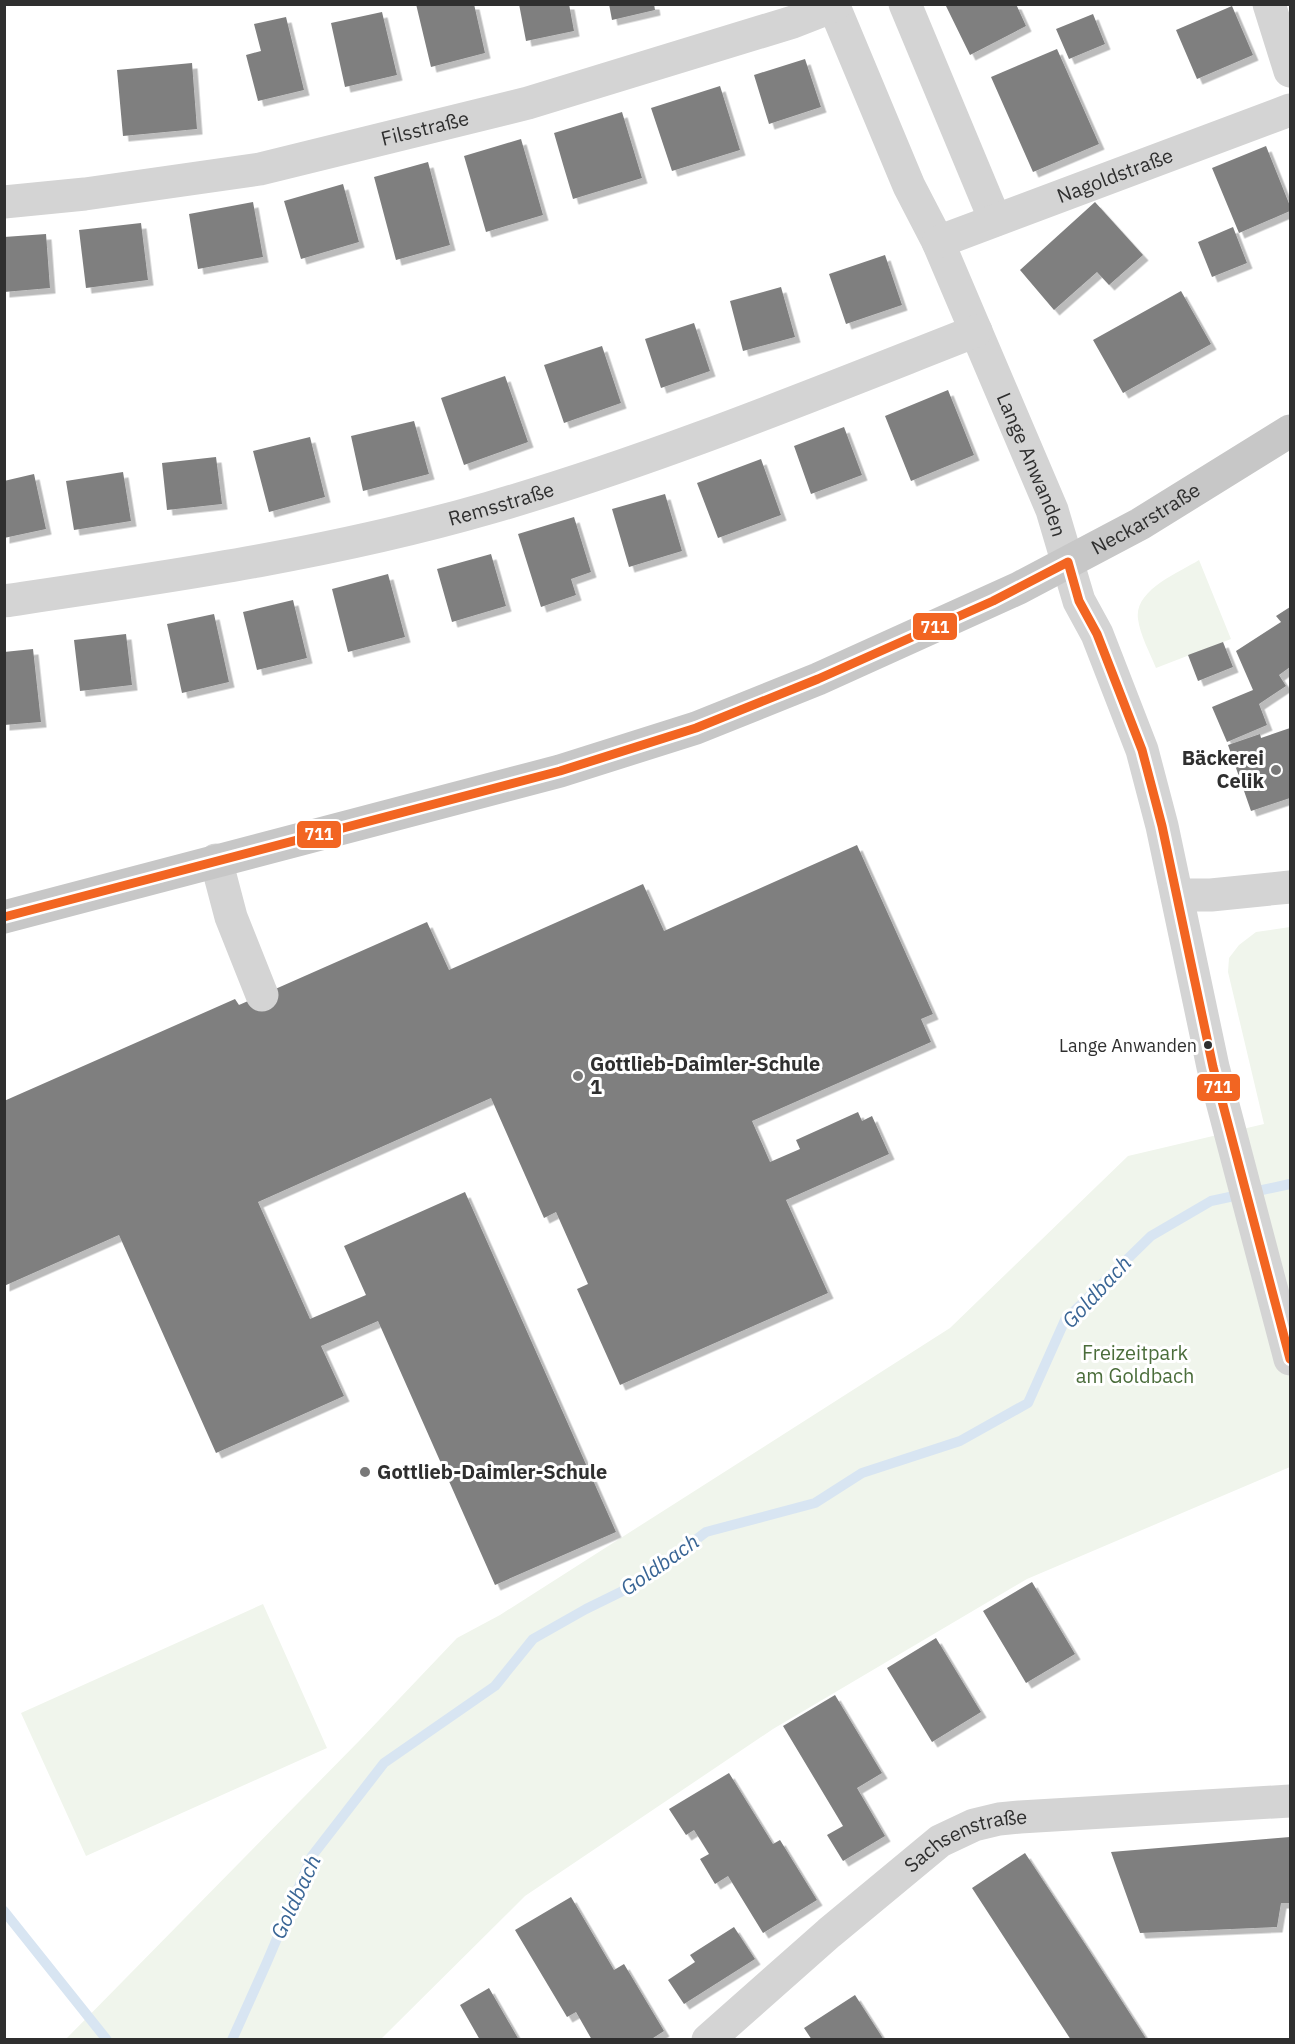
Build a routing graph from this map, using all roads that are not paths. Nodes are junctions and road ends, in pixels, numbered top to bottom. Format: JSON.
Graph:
{"nodes":[{"id":1,"x":905,"y":4,"type":"edge"},
{"id":2,"x":1269,"y":4,"type":"edge"},
{"id":3,"x":834,"y":5,"type":"edge"},
{"id":4,"x":1288,"y":54,"type":"edge"},
{"id":5,"x":1290,"y":110,"type":"edge"},
{"id":6,"x":4,"y":202,"type":"edge"},
{"id":7,"x":995,"y":220,"type":"junction"},
{"id":8,"x":938,"y":242,"type":"junction"},
{"id":9,"x":976,"y":331,"type":"junction"},
{"id":10,"x":1290,"y":430,"type":"edge"},
{"id":11,"x":1068,"y":562,"type":"junction"},
{"id":12,"x":4,"y":601,"type":"edge"},
{"id":13,"x":216,"y":860,"type":"junction"},
{"id":14,"x":1290,"y":887,"type":"edge"},
{"id":15,"x":1177,"y":895,"type":"junction"},
{"id":16,"x":4,"y":917,"type":"edge"},
{"id":17,"x":262,"y":995,"type":"dead end"},
{"id":18,"x":1290,"y":1359,"type":"edge"},
{"id":19,"x":1290,"y":1802,"type":"edge"},
{"id":20,"x":708,"y":2040,"type":"edge"}],
"edges":[{"from":1,"to":7,"type":"street"},
{"from":2,"to":4,"type":"street"},
{"from":3,"to":6,"type":"street","name":"Filsstraße"},
{"from":3,"to":8,"type":"street","name":"Lange Anwanden"},
{"from":5,"to":7,"type":"street","name":"Nagoldstraße"},
{"from":7,"to":8,"type":"street","name":"Nagoldstraße"},
{"from":8,"to":9,"type":"street","name":"Lange Anwanden"},
{"from":9,"to":11,"type":"street","name":"Lange Anwanden"},
{"from":9,"to":12,"type":"street","name":"Remsstraße"},
{"from":10,"to":11,"type":"main road","name":"Neckarstraße"},
{"from":11,"to":13,"type":"main road","name":"Neckarstraße"},
{"from":11,"to":15,"type":"street","name":"Lange Anwanden"},
{"from":13,"to":16,"type":"main road","name":"Neckarstraße"},
{"from":13,"to":17,"type":"street"},
{"from":14,"to":15,"type":"street"},
{"from":15,"to":18,"type":"street","name":"Lange Anwanden"},
{"from":19,"to":20,"type":"street","name":"Sachsenstraße"}]}
